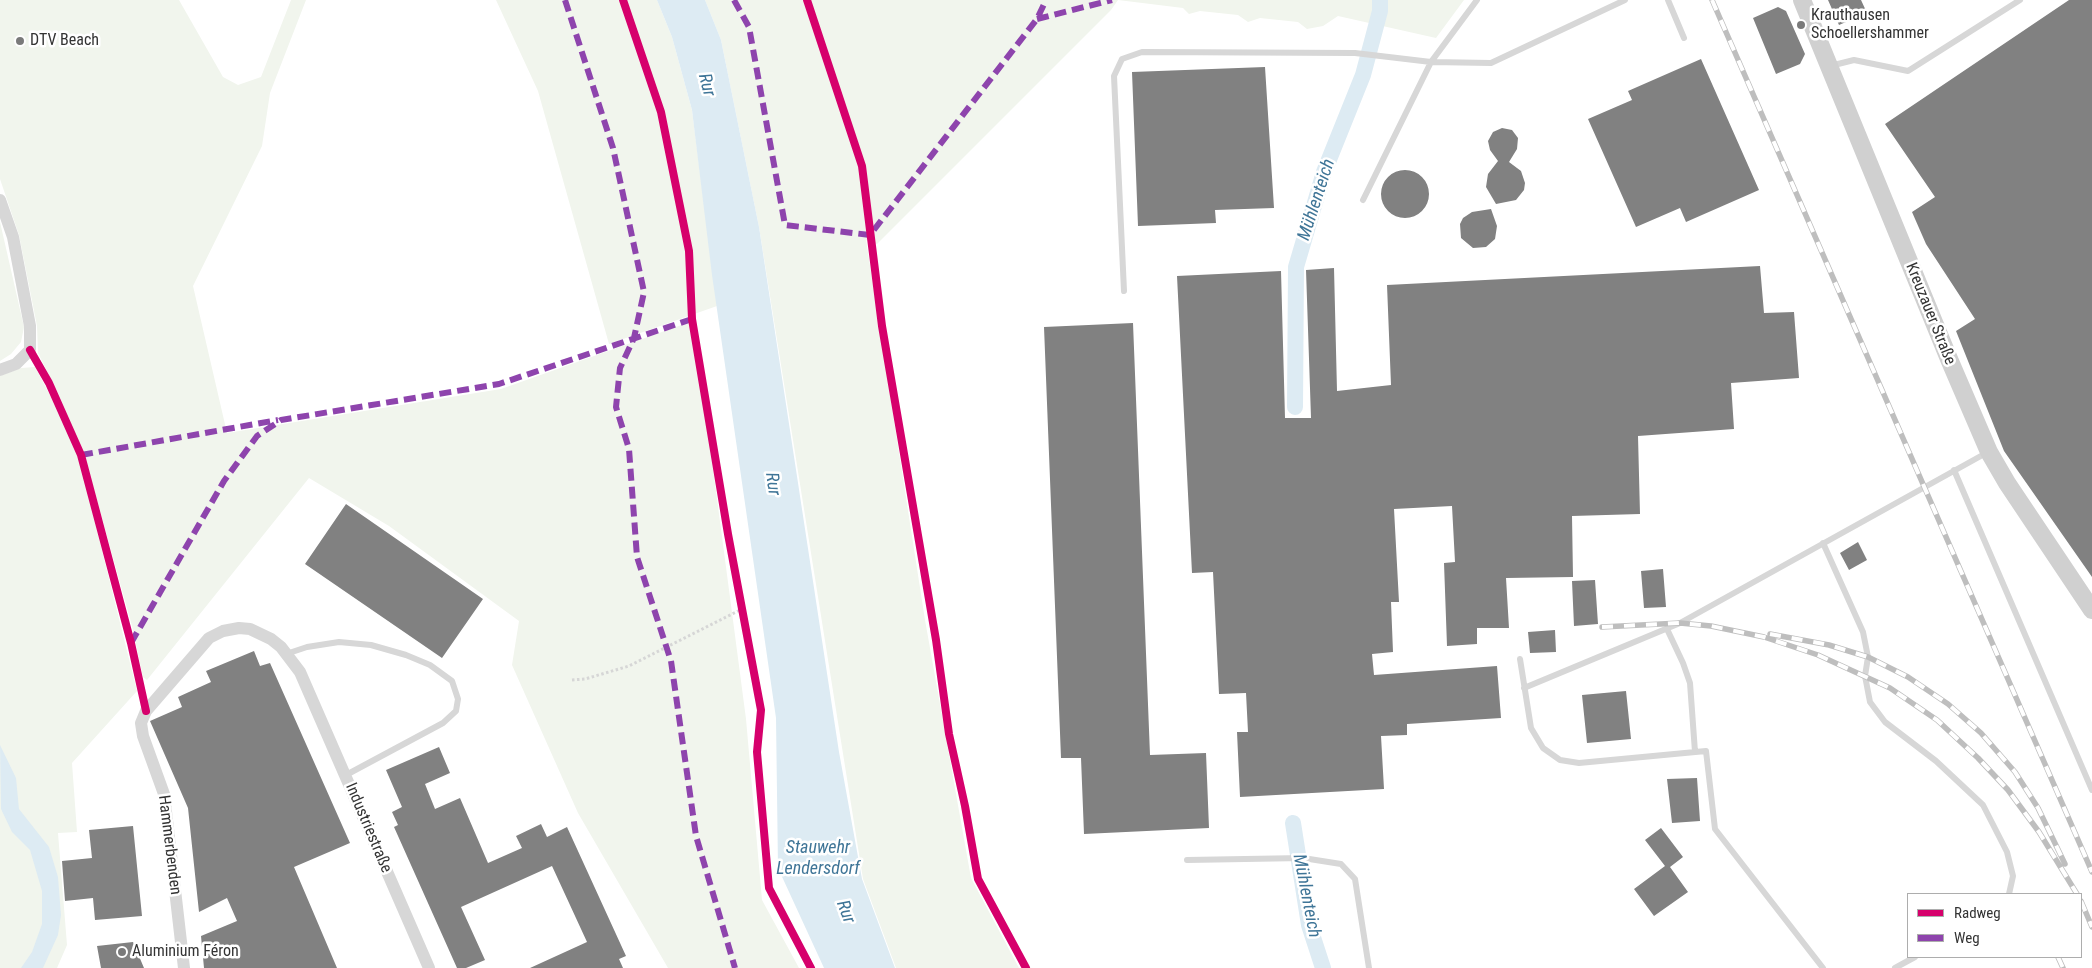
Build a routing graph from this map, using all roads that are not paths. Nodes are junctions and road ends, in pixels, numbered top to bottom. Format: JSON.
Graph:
{"nodes":[{"id":1,"x":1478,"y":0,"type":"edge"},
{"id":2,"x":1625,"y":0,"type":"edge"},
{"id":3,"x":1668,"y":0,"type":"edge"},
{"id":4,"x":1802,"y":0,"type":"edge"},
{"id":5,"x":2020,"y":0,"type":"edge"},
{"id":6,"x":1684,"y":38,"type":"dead end"},
{"id":7,"x":1431,"y":62,"type":"junction"},
{"id":8,"x":1829,"y":66,"type":"junction"},
{"id":9,"x":0,"y":200,"type":"edge"},
{"id":10,"x":1363,"y":200,"type":"dead end"},
{"id":11,"x":1124,"y":291,"type":"dead end"},
{"id":12,"x":0,"y":370,"type":"edge"},
{"id":13,"x":1989,"y":452,"type":"junction"},
{"id":14,"x":1954,"y":470,"type":"junction"},
{"id":15,"x":1823,"y":543,"type":"junction"},
{"id":16,"x":2092,"y":610,"type":"edge"},
{"id":17,"x":1668,"y":629,"type":"junction"},
{"id":18,"x":286,"y":654,"type":"junction"},
{"id":19,"x":1520,"y":659,"type":"dead end"},
{"id":20,"x":308,"y":687,"type":"joint"},
{"id":21,"x":1524,"y":688,"type":"junction"},
{"id":22,"x":1695,"y":752,"type":"junction"},
{"id":23,"x":346,"y":775,"type":"junction"},
{"id":24,"x":2092,"y":790,"type":"edge"},
{"id":25,"x":1187,"y":860,"type":"dead end"},
{"id":26,"x":2009,"y":893,"type":"edge"},
{"id":27,"x":1913,"y":958,"type":"edge"},
{"id":28,"x":184,"y":968,"type":"edge"},
{"id":29,"x":429,"y":968,"type":"edge"},
{"id":30,"x":1368,"y":968,"type":"edge"},
{"id":31,"x":1823,"y":968,"type":"edge"},
{"id":32,"x":1895,"y":968,"type":"edge"}],
"edges":[{"from":1,"to":7,"type":"lane"},
{"from":2,"to":7,"type":"lane"},
{"from":3,"to":6,"type":"lane"},
{"from":4,"to":8,"type":"main road","name":"Kreuzauer Straße"},
{"from":5,"to":8,"type":"lane"},
{"from":7,"to":10,"type":"lane"},
{"from":7,"to":11,"type":"lane"},
{"from":8,"to":13,"type":"main road","name":"Kreuzauer Straße"},
{"from":9,"to":12,"type":"street"},
{"from":13,"to":14,"type":"lane"},
{"from":13,"to":16,"type":"main road","name":"Kreuzauer Straße"},
{"from":14,"to":15,"type":"lane"},
{"from":14,"to":24,"type":"lane"},
{"from":15,"to":17,"type":"lane"},
{"from":15,"to":26,"type":"lane"},
{"from":17,"to":21,"type":"lane"},
{"from":17,"to":22,"type":"lane"},
{"from":18,"to":20,"type":"street","name":"Hammerbenden"},
{"from":18,"to":23,"type":"lane"},
{"from":18,"to":28,"type":"street","name":"Hammerbenden"},
{"from":19,"to":21,"type":"lane"},
{"from":20,"to":23,"type":"street","name":"Industriestraße"},
{"from":21,"to":22,"type":"lane"},
{"from":22,"to":31,"type":"lane"},
{"from":23,"to":29,"type":"street","name":"Industriestraße"},
{"from":25,"to":30,"type":"lane"},
{"from":27,"to":32,"type":"lane"}]}
